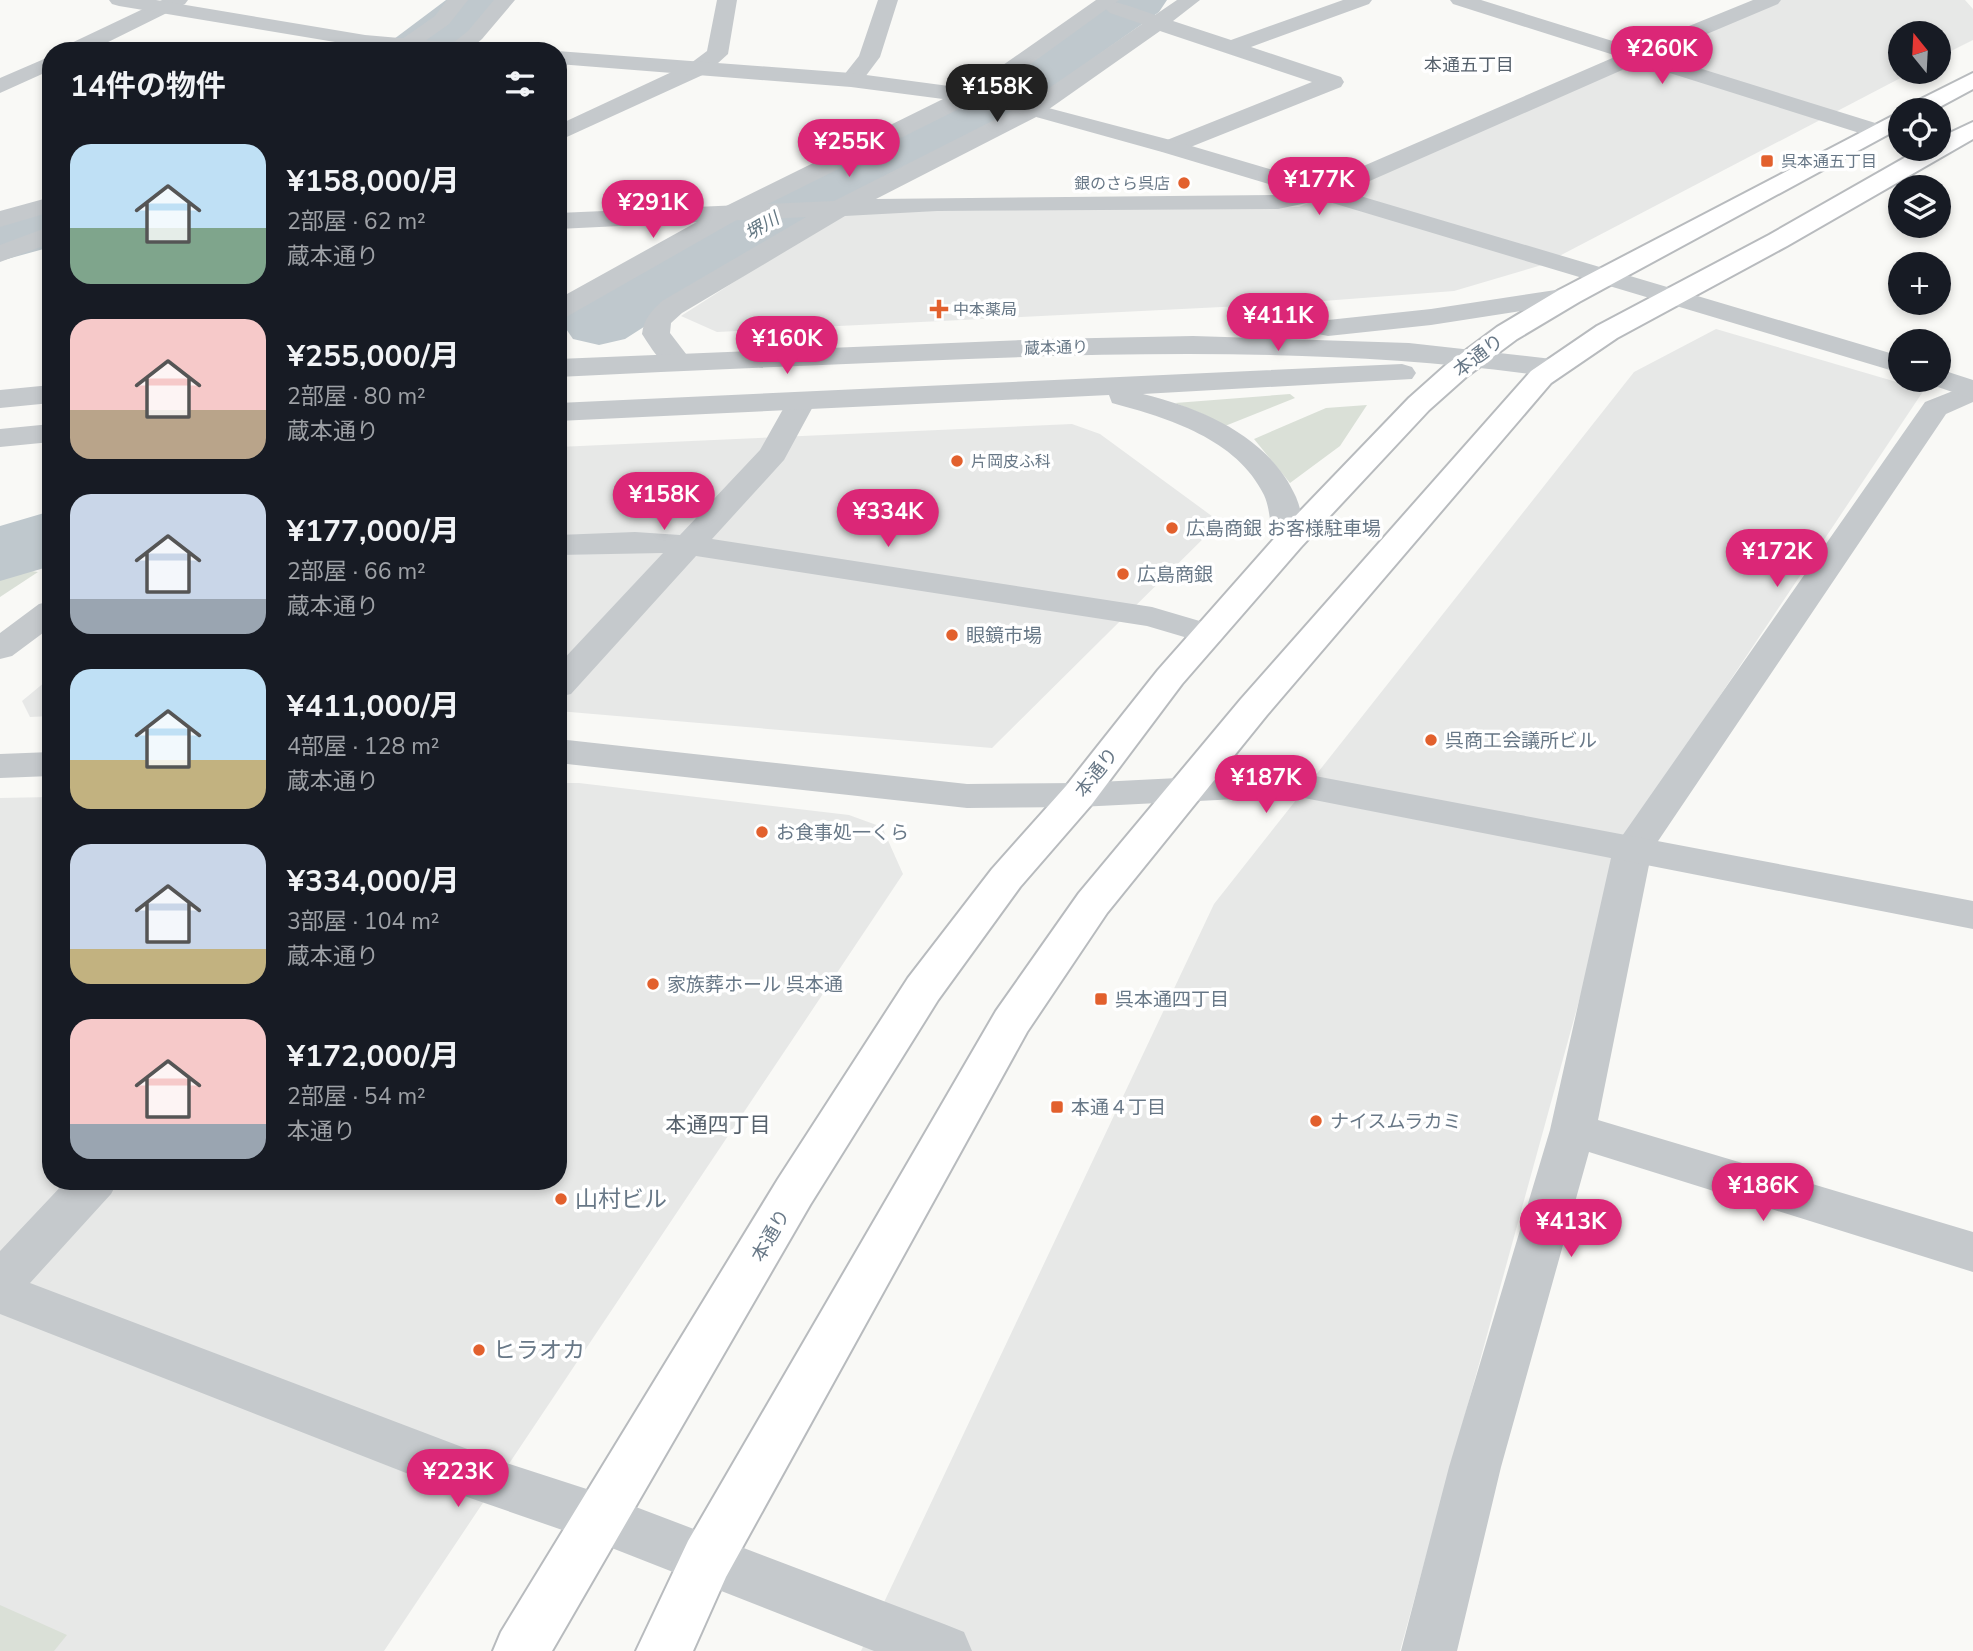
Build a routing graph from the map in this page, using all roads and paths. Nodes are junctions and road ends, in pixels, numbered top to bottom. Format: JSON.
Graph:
{"nodes":[{"id":1,"x":119,"y":0,"type":"edge"},
{"id":2,"x":458,"y":0,"type":"edge"},
{"id":3,"x":505,"y":0,"type":"edge"},
{"id":4,"x":727,"y":0,"type":"edge"},
{"id":5,"x":888,"y":0,"type":"edge"},
{"id":6,"x":1190,"y":0,"type":"edge"},
{"id":7,"x":1362,"y":0,"type":"edge"},
{"id":8,"x":1460,"y":0,"type":"edge"},
{"id":9,"x":1771,"y":0,"type":"edge"},
{"id":10,"x":1110,"y":3,"type":"edge"},
{"id":11,"x":170,"y":4,"type":"edge"},
{"id":12,"x":1151,"y":21,"type":"junction"},
{"id":13,"x":92,"y":42,"type":"edge"},
{"id":14,"x":374,"y":42,"type":"edge"},
{"id":15,"x":410,"y":42,"type":"edge"},
{"id":16,"x":466,"y":42,"type":"edge"},
{"id":17,"x":1232,"y":47,"type":"junction"},
{"id":18,"x":1635,"y":55,"type":"junction"},
{"id":19,"x":567,"y":58,"type":"edge"},
{"id":20,"x":42,"y":66,"type":"edge"},
{"id":21,"x":699,"y":68,"type":"junction"},
{"id":22,"x":852,"y":80,"type":"junction"},
{"id":23,"x":1973,"y":80,"type":"edge"},
{"id":24,"x":0,"y":86,"type":"edge"},
{"id":25,"x":973,"y":97,"type":"junction"},
{"id":26,"x":1939,"y":98,"type":"edge"},
{"id":27,"x":1027,"y":108,"type":"junction"},
{"id":28,"x":1888,"y":125,"type":"edge"},
{"id":29,"x":567,"y":130,"type":"edge"},
{"id":30,"x":1972,"y":130,"type":"edge"},
{"id":31,"x":1877,"y":131,"type":"junction"},
{"id":32,"x":1951,"y":141,"type":"edge"},
{"id":33,"x":1170,"y":147,"type":"junction"},
{"id":34,"x":1915,"y":161,"type":"edge"},
{"id":35,"x":1322,"y":193,"type":"junction"},
{"id":36,"x":42,"y":206,"type":"edge"},
{"id":37,"x":828,"y":210,"type":"junction"},
{"id":38,"x":8,"y":212,"type":"edge"},
{"id":39,"x":739,"y":213,"type":"junction"},
{"id":40,"x":42,"y":216,"type":"edge"},
{"id":41,"x":567,"y":221,"type":"edge"},
{"id":42,"x":42,"y":238,"type":"edge"},
{"id":43,"x":0,"y":254,"type":"edge"},
{"id":44,"x":1606,"y":278,"type":"junction"},
{"id":45,"x":1569,"y":296,"type":"junction"},
{"id":46,"x":1668,"y":297,"type":"junction"},
{"id":47,"x":567,"y":305,"type":"edge"},
{"id":48,"x":1113,"y":345,"type":"junction"},
{"id":49,"x":1888,"y":361,"type":"edge"},
{"id":50,"x":679,"y":363,"type":"junction"},
{"id":51,"x":1466,"y":363,"type":"junction"},
{"id":52,"x":567,"y":368,"type":"edge"},
{"id":53,"x":1544,"y":376,"type":"junction"},
{"id":54,"x":1951,"y":383,"type":"edge"},
{"id":55,"x":1018,"y":390,"type":"junction"},
{"id":56,"x":1973,"y":391,"type":"edge"},
{"id":57,"x":42,"y":395,"type":"edge"},
{"id":58,"x":0,"y":399,"type":"edge"},
{"id":59,"x":801,"y":401,"type":"junction"},
{"id":60,"x":567,"y":412,"type":"edge"},
{"id":61,"x":42,"y":434,"type":"edge"},
{"id":62,"x":0,"y":438,"type":"edge"},
{"id":63,"x":1290,"y":540,"type":"junction"},
{"id":64,"x":567,"y":545,"type":"edge"},
{"id":65,"x":688,"y":545,"type":"junction"},
{"id":66,"x":42,"y":618,"type":"edge"},
{"id":67,"x":1208,"y":634,"type":"junction"},
{"id":68,"x":0,"y":649,"type":"edge"},
{"id":69,"x":567,"y":676,"type":"edge"},
{"id":70,"x":567,"y":752,"type":"edge"},
{"id":71,"x":42,"y":764,"type":"edge"},
{"id":72,"x":0,"y":766,"type":"edge"},
{"id":73,"x":1185,"y":789,"type":"junction"},
{"id":74,"x":1079,"y":795,"type":"junction"},
{"id":75,"x":1633,"y":849,"type":"junction"},
{"id":76,"x":1973,"y":915,"type":"edge"},
{"id":77,"x":1573,"y":1130,"type":"junction"},
{"id":78,"x":87,"y":1190,"type":"edge"},
{"id":79,"x":1973,"y":1252,"type":"edge"},
{"id":80,"x":0,"y":1283,"type":"edge"},
{"id":81,"x":0,"y":1293,"type":"edge"},
{"id":82,"x":599,"y":1518,"type":"junction"},
{"id":83,"x":707,"y":1559,"type":"junction"},
{"id":84,"x":521,"y":1651,"type":"edge"},
{"id":85,"x":664,"y":1651,"type":"edge"},
{"id":86,"x":944,"y":1651,"type":"edge"},
{"id":87,"x":1429,"y":1651,"type":"edge"}],
"edges":[{"from":1,"to":11,"type":"street"},
{"from":2,"to":15,"type":"street"},
{"from":3,"to":16,"type":"street"},
{"from":4,"to":21,"type":"street"},
{"from":5,"to":22,"type":"street"},
{"from":6,"to":12,"type":"street"},
{"from":7,"to":17,"type":"street"},
{"from":8,"to":18,"type":"street"},
{"from":9,"to":18,"type":"street"},
{"from":10,"to":12,"type":"street"},
{"from":10,"to":25,"type":"street"},
{"from":11,"to":13,"type":"street"},
{"from":11,"to":14,"type":"street"},
{"from":12,"to":17,"type":"street"},
{"from":12,"to":27,"type":"street"},
{"from":17,"to":33,"type":"street"},
{"from":18,"to":31,"type":"street"},
{"from":18,"to":35,"type":"street"},
{"from":19,"to":21,"type":"street"},
{"from":20,"to":24,"type":"street"},
{"from":21,"to":22,"type":"street"},
{"from":21,"to":29,"type":"street"},
{"from":22,"to":25,"type":"street"},
{"from":23,"to":26,"type":"highway"},
{"from":25,"to":27,"type":"street"},
{"from":25,"to":39,"type":"street"},
{"from":27,"to":33,"type":"street"},
{"from":27,"to":37,"type":"street"},
{"from":28,"to":31,"type":"highway","name":"本通り"},
{"from":30,"to":32,"type":"highway"},
{"from":31,"to":44,"type":"highway","name":"本通り"},
{"from":33,"to":35,"type":"street"},
{"from":34,"to":46,"type":"highway"},
{"from":35,"to":37,"type":"street"},
{"from":35,"to":44,"type":"street"},
{"from":36,"to":38,"type":"street"},
{"from":37,"to":39,"type":"street"},
{"from":37,"to":50,"type":"street"},
{"from":38,"to":40,"type":"street"},
{"from":39,"to":41,"type":"street"},
{"from":39,"to":47,"type":"street"},
{"from":42,"to":43,"type":"street"},
{"from":44,"to":45,"type":"highway","name":"本通り"},
{"from":44,"to":46,"type":"street"},
{"from":45,"to":48,"type":"street"},
{"from":45,"to":51,"type":"highway","name":"本通り"},
{"from":46,"to":49,"type":"street"},
{"from":46,"to":53,"type":"highway"},
{"from":48,"to":50,"type":"street","name":"蔵本通り"},
{"from":48,"to":51,"type":"street","name":"蔵本通り"},
{"from":50,"to":52,"type":"street","name":"蔵本通り"},
{"from":51,"to":53,"type":"street","name":"蔵本通り"},
{"from":51,"to":55,"type":"street","name":"蔵本通り"},
{"from":51,"to":63,"type":"highway","name":"本通り"},
{"from":53,"to":73,"type":"highway"},
{"from":54,"to":56,"type":"street"},
{"from":55,"to":59,"type":"street","name":"蔵本通り"},
{"from":55,"to":63,"type":"street"},
{"from":56,"to":75,"type":"street"},
{"from":57,"to":58,"type":"street"},
{"from":59,"to":60,"type":"street","name":"蔵本通り"},
{"from":59,"to":65,"type":"street"},
{"from":61,"to":62,"type":"street"},
{"from":63,"to":67,"type":"highway","name":"本通り"},
{"from":64,"to":65,"type":"street"},
{"from":65,"to":67,"type":"street"},
{"from":65,"to":69,"type":"street"},
{"from":66,"to":68,"type":"street"},
{"from":67,"to":74,"type":"highway","name":"本通り"},
{"from":70,"to":74,"type":"street"},
{"from":71,"to":72,"type":"street"},
{"from":73,"to":74,"type":"street"},
{"from":73,"to":75,"type":"street"},
{"from":73,"to":83,"type":"highway"},
{"from":74,"to":82,"type":"highway","name":"本通り"},
{"from":75,"to":76,"type":"street"},
{"from":75,"to":77,"type":"street"},
{"from":77,"to":79,"type":"street"},
{"from":77,"to":87,"type":"street"},
{"from":78,"to":80,"type":"street"},
{"from":81,"to":82,"type":"street"},
{"from":82,"to":83,"type":"street"},
{"from":82,"to":84,"type":"highway","name":"本通り"},
{"from":83,"to":85,"type":"highway"},
{"from":83,"to":86,"type":"street"}]}
